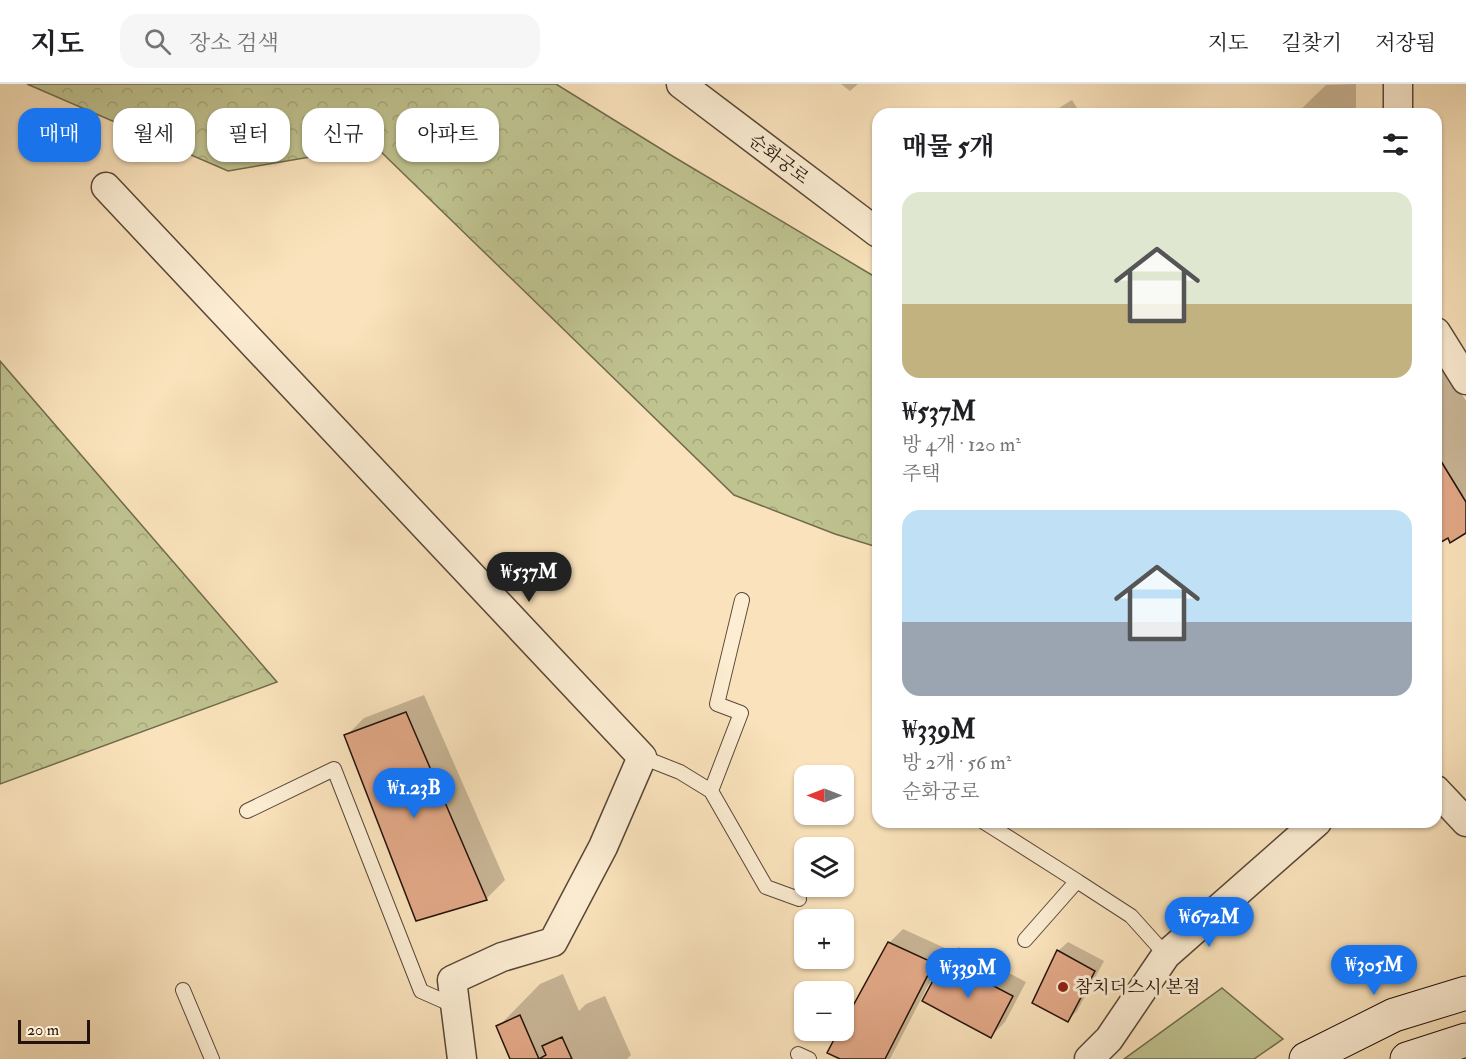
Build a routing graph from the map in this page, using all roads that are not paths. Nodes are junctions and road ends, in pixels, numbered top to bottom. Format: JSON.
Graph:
{"nodes":[{"id":1,"x":681,"y":84,"type":"edge"},
{"id":2,"x":1398,"y":84,"type":"edge"},
{"id":3,"x":1398,"y":108,"type":"edge"},
{"id":4,"x":106,"y":187,"type":"dead end"},
{"id":5,"x":872,"y":228,"type":"edge"},
{"id":6,"x":1442,"y":342,"type":"edge"},
{"id":7,"x":1466,"y":380,"type":"edge"},
{"id":8,"x":742,"y":600,"type":"dead end"},
{"id":9,"x":642,"y":757,"type":"junction"},
{"id":10,"x":711,"y":791,"type":"junction"},
{"id":11,"x":1442,"y":796,"type":"edge"},
{"id":12,"x":247,"y":811,"type":"dead end"},
{"id":13,"x":1466,"y":822,"type":"edge"},
{"id":14,"x":993,"y":828,"type":"edge"},
{"id":15,"x":1310,"y":828,"type":"edge"},
{"id":16,"x":1077,"y":881,"type":"junction"},
{"id":17,"x":799,"y":899,"type":"dead end"},
{"id":18,"x":1025,"y":940,"type":"dead end"},
{"id":19,"x":1166,"y":955,"type":"junction"},
{"id":20,"x":183,"y":990,"type":"dead end"},
{"id":21,"x":1466,"y":993,"type":"edge"},
{"id":22,"x":455,"y":1006,"type":"junction"},
{"id":23,"x":1466,"y":1040,"type":"edge"},
{"id":24,"x":213,"y":1059,"type":"edge"},
{"id":25,"x":462,"y":1059,"type":"edge"},
{"id":26,"x":1089,"y":1059,"type":"edge"},
{"id":27,"x":1306,"y":1059,"type":"edge"},
{"id":28,"x":1407,"y":1059,"type":"edge"}],
"edges":[{"from":1,"to":5,"type":"street","name":"순화궁로"},
{"from":2,"to":3,"type":"street"},
{"from":4,"to":9,"type":"street"},
{"from":6,"to":7,"type":"street"},
{"from":8,"to":10,"type":"lane"},
{"from":9,"to":10,"type":"lane"},
{"from":9,"to":22,"type":"street"},
{"from":10,"to":17,"type":"lane"},
{"from":11,"to":13,"type":"street"},
{"from":12,"to":22,"type":"lane"},
{"from":14,"to":16,"type":"lane"},
{"from":15,"to":19,"type":"street"},
{"from":16,"to":18,"type":"lane"},
{"from":16,"to":19,"type":"lane"},
{"from":19,"to":26,"type":"street"},
{"from":20,"to":24,"type":"lane"},
{"from":21,"to":27,"type":"street"},
{"from":22,"to":25,"type":"street"},
{"from":23,"to":28,"type":"street"}]}
